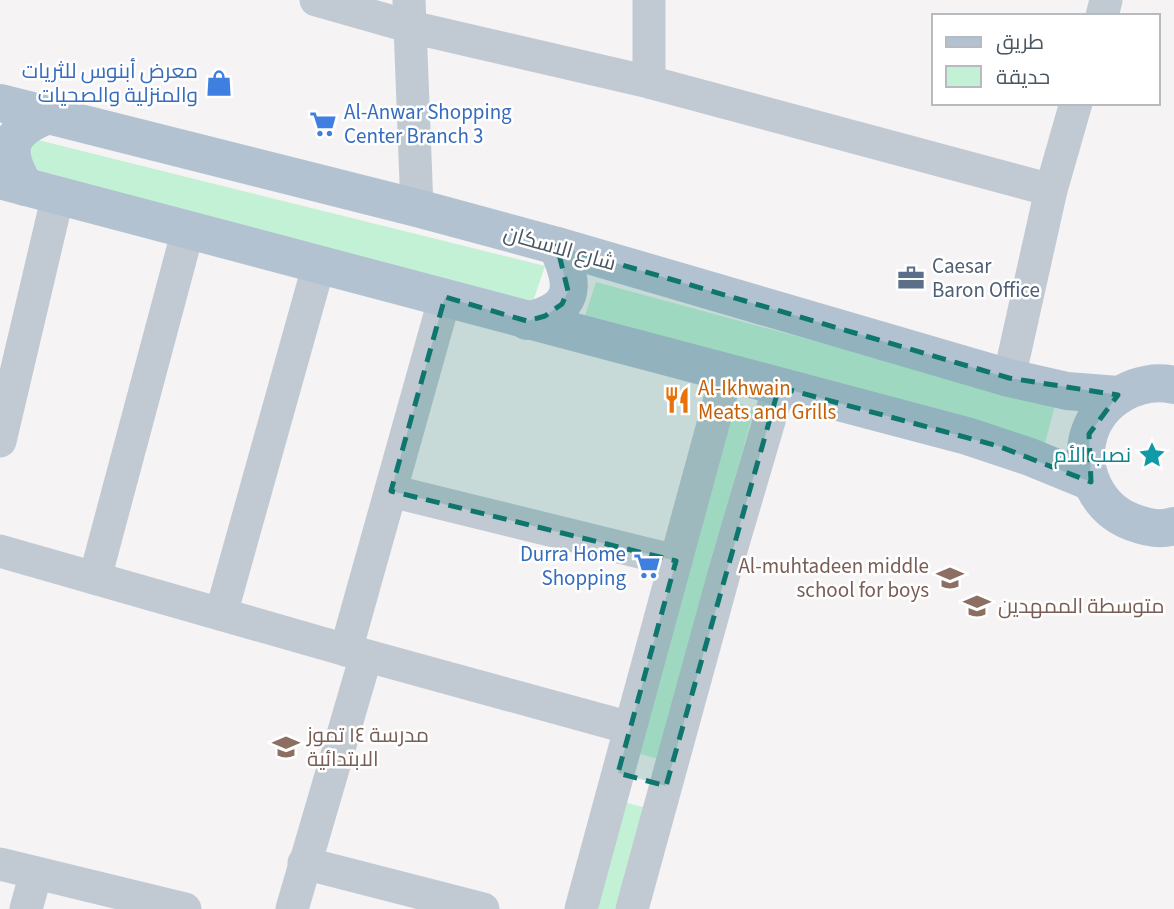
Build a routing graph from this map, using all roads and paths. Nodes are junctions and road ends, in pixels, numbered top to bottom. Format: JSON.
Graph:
{"nodes":[{"id":1,"x":316,"y":0,"type":"edge"},
{"id":2,"x":649,"y":0,"type":"edge"},
{"id":3,"x":410,"y":13,"type":"edge"},
{"id":4,"x":649,"y":82,"type":"junction"},
{"id":5,"x":0,"y":103,"type":"edge"},
{"id":6,"x":1075,"y":105,"type":"edge"},
{"id":7,"x":46,"y":116,"type":"junction"},
{"id":8,"x":28,"y":187,"type":"edge"},
{"id":9,"x":1051,"y":190,"type":"junction"},
{"id":10,"x":417,"y":208,"type":"junction"},
{"id":11,"x":188,"y":230,"type":"junction"},
{"id":12,"x":557,"y":246,"type":"junction"},
{"id":13,"x":319,"y":264,"type":"junction"},
{"id":14,"x":445,"y":297,"type":"junction"},
{"id":15,"x":527,"y":321,"type":"junction"},
{"id":16,"x":727,"y":373,"type":"junction"},
{"id":17,"x":1009,"y":378,"type":"junction"},
{"id":18,"x":1171,"y":381,"type":"edge"},
{"id":19,"x":779,"y":387,"type":"junction"},
{"id":20,"x":1118,"y":395,"type":"junction"},
{"id":21,"x":0,"y":441,"type":"edge"},
{"id":22,"x":1091,"y":482,"type":"junction"},
{"id":23,"x":391,"y":491,"type":"junction"},
{"id":24,"x":1172,"y":529,"type":"edge"},
{"id":25,"x":0,"y":551,"type":"edge"},
{"id":26,"x":676,"y":561,"type":"junction"},
{"id":27,"x":95,"y":578,"type":"junction"},
{"id":28,"x":221,"y":614,"type":"junction"},
{"id":29,"x":356,"y":653,"type":"junction"},
{"id":30,"x":630,"y":729,"type":"junction"},
{"id":31,"x":618,"y":773,"type":"junction"},
{"id":32,"x":666,"y":786,"type":"junction"},
{"id":33,"x":304,"y":863,"type":"junction"},
{"id":34,"x":0,"y":864,"type":"edge"},
{"id":35,"x":36,"y":873,"type":"junction"},
{"id":36,"x":175,"y":908,"type":"edge"},
{"id":37,"x":26,"y":909,"type":"edge"},
{"id":38,"x":292,"y":909,"type":"edge"},
{"id":39,"x":483,"y":909,"type":"edge"},
{"id":40,"x":581,"y":909,"type":"edge"},
{"id":41,"x":632,"y":909,"type":"edge"}],
"edges":[{"from":1,"to":3,"type":"street"},
{"from":2,"to":4,"type":"street"},
{"from":3,"to":4,"type":"street"},
{"from":3,"to":10,"type":"street"},
{"from":4,"to":9,"type":"street"},
{"from":5,"to":7,"type":"main road","name":"شارع الاسكان"},
{"from":6,"to":9,"type":"street"},
{"from":7,"to":8,"type":"main road"},
{"from":7,"to":10,"type":"main road","name":"شارع الاسكان"},
{"from":8,"to":11,"type":"main road"},
{"from":8,"to":21,"type":"street"},
{"from":9,"to":17,"type":"street"},
{"from":10,"to":12,"type":"main road","name":"شارع الاسكان"},
{"from":11,"to":13,"type":"main road"},
{"from":11,"to":27,"type":"street"},
{"from":12,"to":15,"type":"main road"},
{"from":12,"to":17,"type":"main road","name":"شارع الاسكان"},
{"from":13,"to":14,"type":"main road"},
{"from":13,"to":28,"type":"street"},
{"from":14,"to":15,"type":"main road"},
{"from":14,"to":23,"type":"street"},
{"from":15,"to":16,"type":"main road"},
{"from":16,"to":19,"type":"main road"},
{"from":16,"to":26,"type":"street"},
{"from":17,"to":20,"type":"main road","name":"شارع الاسكان"},
{"from":18,"to":20,"type":"main road"},
{"from":19,"to":22,"type":"main road"},
{"from":19,"to":32,"type":"street"},
{"from":20,"to":22,"type":"main road"},
{"from":22,"to":24,"type":"main road"},
{"from":23,"to":26,"type":"street"},
{"from":23,"to":29,"type":"street"},
{"from":25,"to":27,"type":"street"},
{"from":26,"to":30,"type":"street"},
{"from":27,"to":28,"type":"street"},
{"from":28,"to":29,"type":"street"},
{"from":29,"to":30,"type":"street"},
{"from":29,"to":33,"type":"street"},
{"from":30,"to":31,"type":"street"},
{"from":31,"to":32,"type":"street"},
{"from":31,"to":40,"type":"street"},
{"from":32,"to":41,"type":"street"},
{"from":33,"to":38,"type":"street"},
{"from":33,"to":39,"type":"street"},
{"from":34,"to":35,"type":"street"},
{"from":35,"to":36,"type":"street"},
{"from":35,"to":37,"type":"street"}]}
